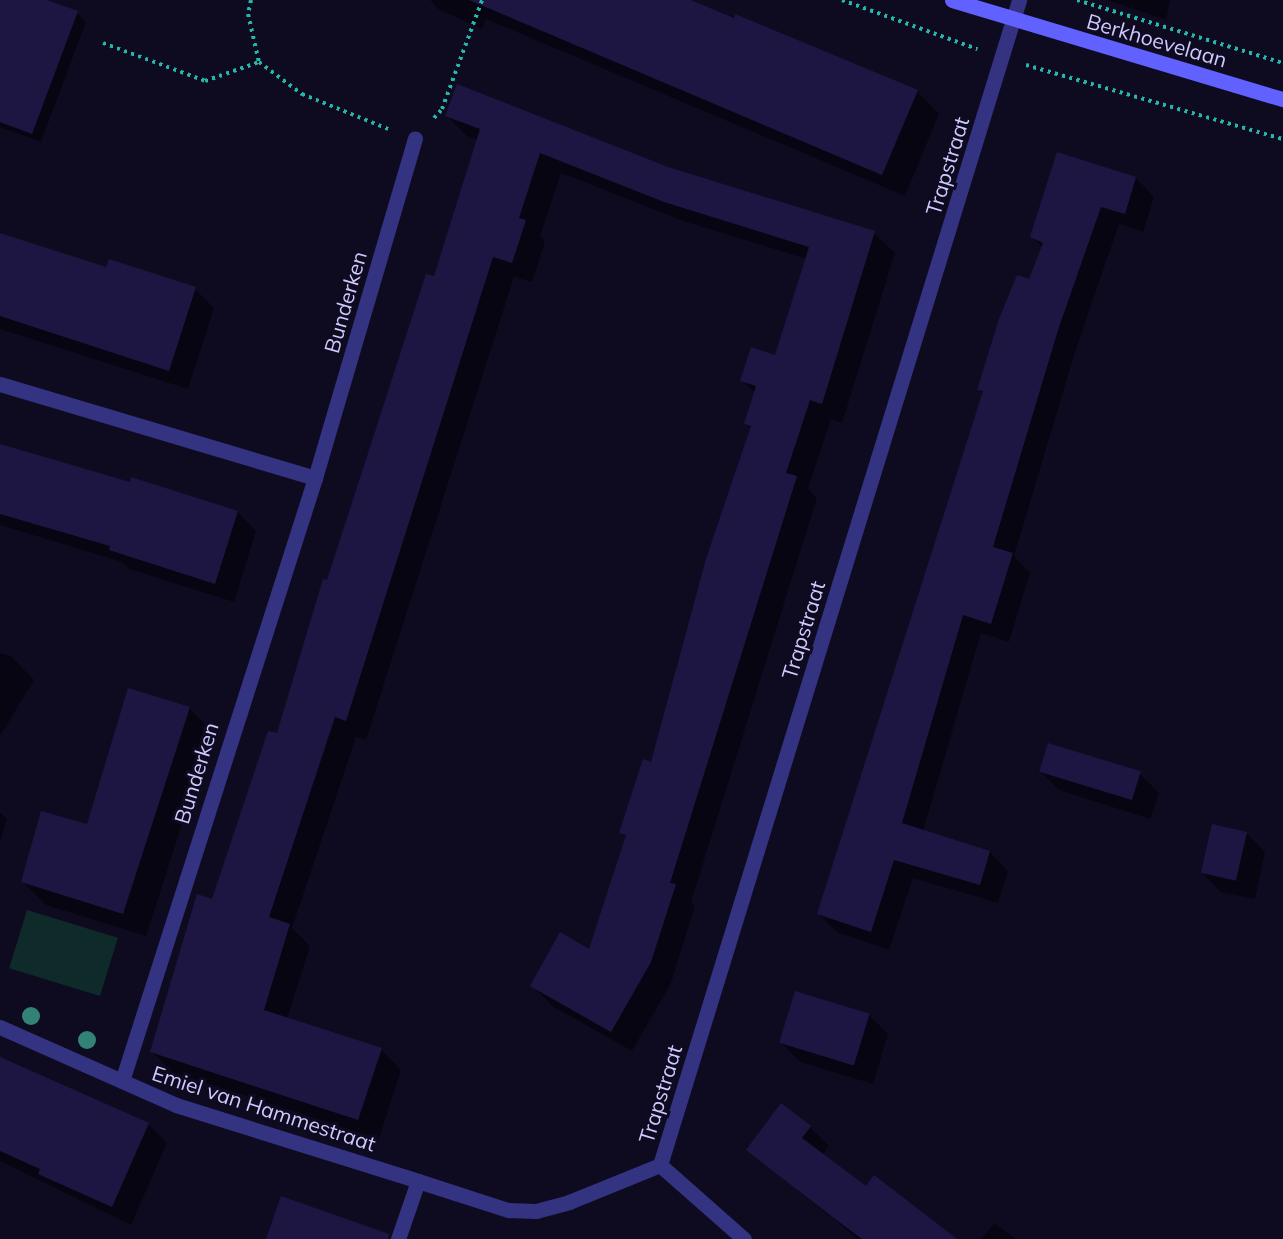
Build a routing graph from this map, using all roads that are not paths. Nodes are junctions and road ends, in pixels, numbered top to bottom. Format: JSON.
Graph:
{"nodes":[{"id":1,"x":952,"y":0,"type":"edge"},
{"id":2,"x":1019,"y":0,"type":"edge"},
{"id":3,"x":1014,"y":21,"type":"junction"},
{"id":4,"x":1283,"y":99,"type":"edge"},
{"id":5,"x":415,"y":138,"type":"road end"},
{"id":6,"x":0,"y":384,"type":"edge"},
{"id":7,"x":315,"y":478,"type":"junction"},
{"id":8,"x":0,"y":1027,"type":"edge"},
{"id":9,"x":122,"y":1081,"type":"junction"},
{"id":10,"x":660,"y":1165,"type":"junction"},
{"id":11,"x":418,"y":1181,"type":"junction"},
{"id":12,"x":398,"y":1239,"type":"edge"},
{"id":13,"x":744,"y":1239,"type":"edge"}],
"edges":[{"from":1,"to":3,"type":"main road","name":"Berkhoevelaan"},
{"from":2,"to":3,"type":"street","name":"Trapstraat"},
{"from":3,"to":4,"type":"main road","name":"Berkhoevelaan"},
{"from":3,"to":10,"type":"street","name":"Trapstraat"},
{"from":5,"to":7,"type":"street","name":"Bunderken"},
{"from":6,"to":7,"type":"street"},
{"from":7,"to":9,"type":"street","name":"Bunderken"},
{"from":8,"to":9,"type":"street","name":"Emiel van Hammestraat"},
{"from":9,"to":11,"type":"street","name":"Emiel van Hammestraat"},
{"from":10,"to":11,"type":"street","name":"Emiel van Hammestraat"},
{"from":10,"to":13,"type":"street","name":"Trapstraat"},
{"from":11,"to":12,"type":"street"}]}
